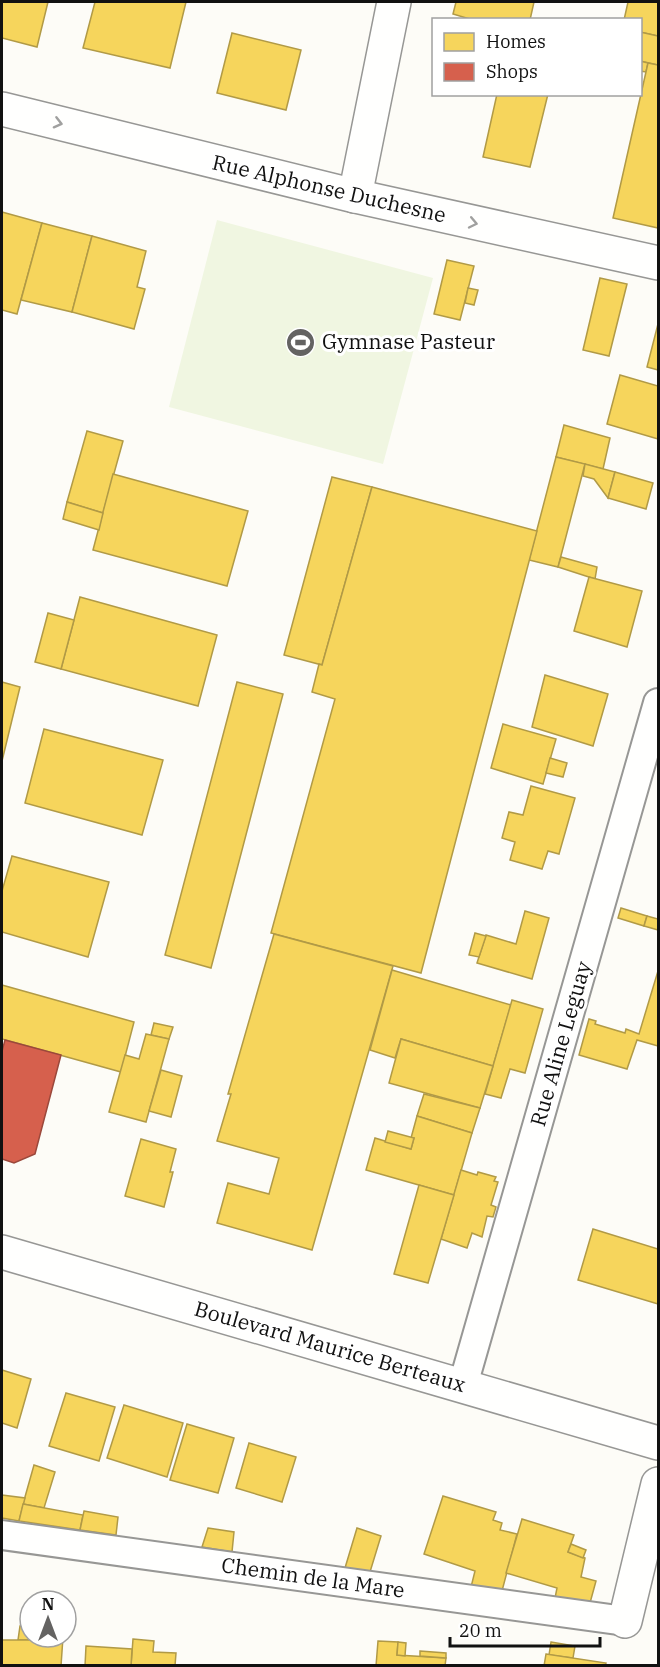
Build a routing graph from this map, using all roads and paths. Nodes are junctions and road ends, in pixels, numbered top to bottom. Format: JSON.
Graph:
{"nodes":[{"id":1,"x":394,"y":2,"type":"edge"},
{"id":2,"x":2,"y":109,"type":"edge"},
{"id":3,"x":355,"y":196,"type":"junction"},
{"id":4,"x":658,"y":263,"type":"edge"},
{"id":5,"x":658,"y":703,"type":"edge"},
{"id":6,"x":2,"y":1252,"type":"edge"},
{"id":7,"x":463,"y":1385,"type":"junction"},
{"id":8,"x":658,"y":1443,"type":"edge"},
{"id":9,"x":658,"y":1484,"type":"edge"},
{"id":10,"x":2,"y":1535,"type":"edge"},
{"id":11,"x":625,"y":1621,"type":"joint"}],
"edges":[{"from":1,"to":3,"type":"street"},
{"from":2,"to":3,"type":"street","name":"Rue Alphonse Duchesne","one_way":true},
{"from":3,"to":4,"type":"street","name":"Rue Alphonse Duchesne","one_way":true},
{"from":5,"to":7,"type":"lane","name":"Rue Aline Leguay"},
{"from":6,"to":7,"type":"street","name":"Boulevard Maurice Berteaux"},
{"from":7,"to":8,"type":"street","name":"Boulevard Maurice Berteaux"},
{"from":9,"to":11,"type":"street"},
{"from":10,"to":11,"type":"lane","name":"Chemin de la Mare"}]}
